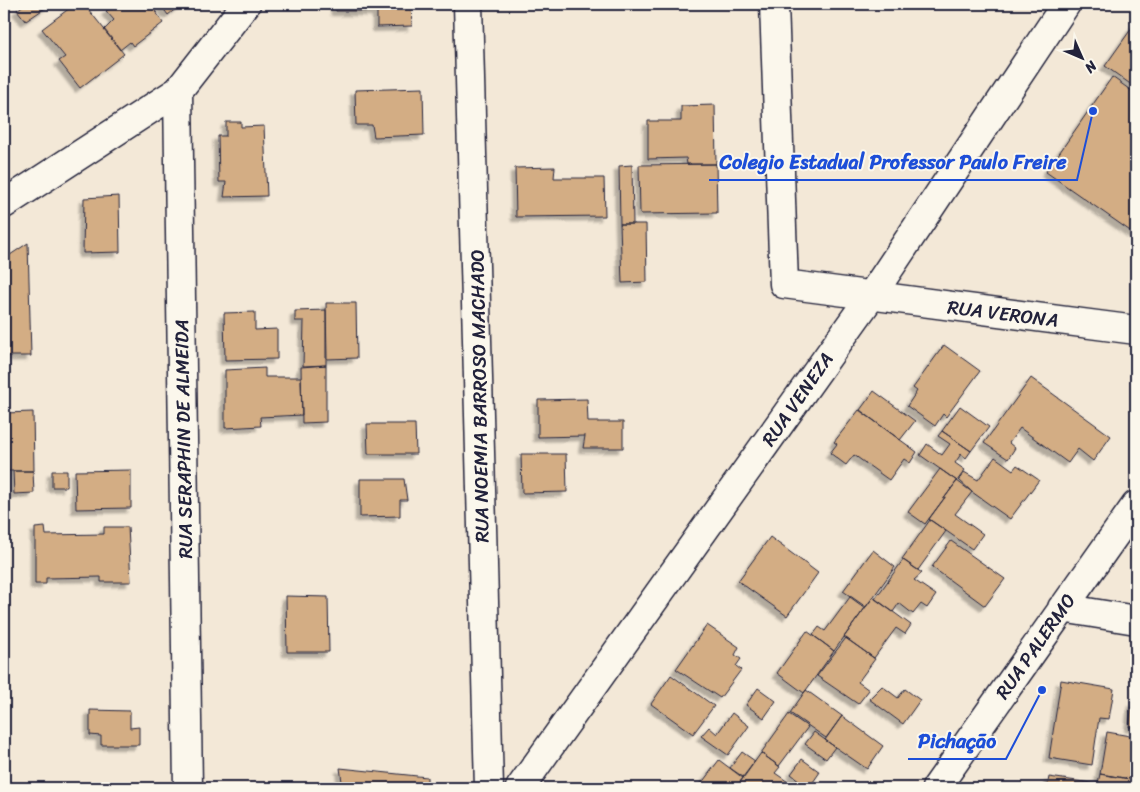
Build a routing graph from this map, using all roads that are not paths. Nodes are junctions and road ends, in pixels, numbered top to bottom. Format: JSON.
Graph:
{"nodes":[{"id":1,"x":246,"y":4,"type":"edge"},
{"id":2,"x":468,"y":4,"type":"edge"},
{"id":3,"x":774,"y":4,"type":"edge"},
{"id":4,"x":1066,"y":4,"type":"edge"},
{"id":5,"x":178,"y":91,"type":"junction"},
{"id":6,"x":4,"y":204,"type":"edge"},
{"id":7,"x":871,"y":296,"type":"junction"},
{"id":8,"x":1136,"y":330,"type":"edge"},
{"id":9,"x":1136,"y":505,"type":"edge"},
{"id":10,"x":1062,"y":608,"type":"junction"},
{"id":11,"x":1136,"y":620,"type":"edge"},
{"id":12,"x":188,"y":788,"type":"edge"},
{"id":13,"x":489,"y":788,"type":"edge"},
{"id":14,"x":520,"y":788,"type":"edge"},
{"id":15,"x":936,"y":788,"type":"edge"}],
"edges":[{"from":1,"to":5,"type":"street"},
{"from":2,"to":13,"type":"street","name":"RUA NOEMIA BARROSO MACHADO"},
{"from":3,"to":7,"type":"street","name":"RUA VERONA"},
{"from":4,"to":7,"type":"street","name":"RUA VENEZA"},
{"from":5,"to":6,"type":"street"},
{"from":5,"to":12,"type":"street","name":"RUA SERAPHIN DE ALMEIDA"},
{"from":7,"to":8,"type":"street","name":"RUA VERONA"},
{"from":7,"to":14,"type":"street","name":"RUA VENEZA"},
{"from":9,"to":10,"type":"street","name":"RUA PALERMO"},
{"from":10,"to":11,"type":"street"},
{"from":10,"to":15,"type":"street","name":"RUA PALERMO"}]}
